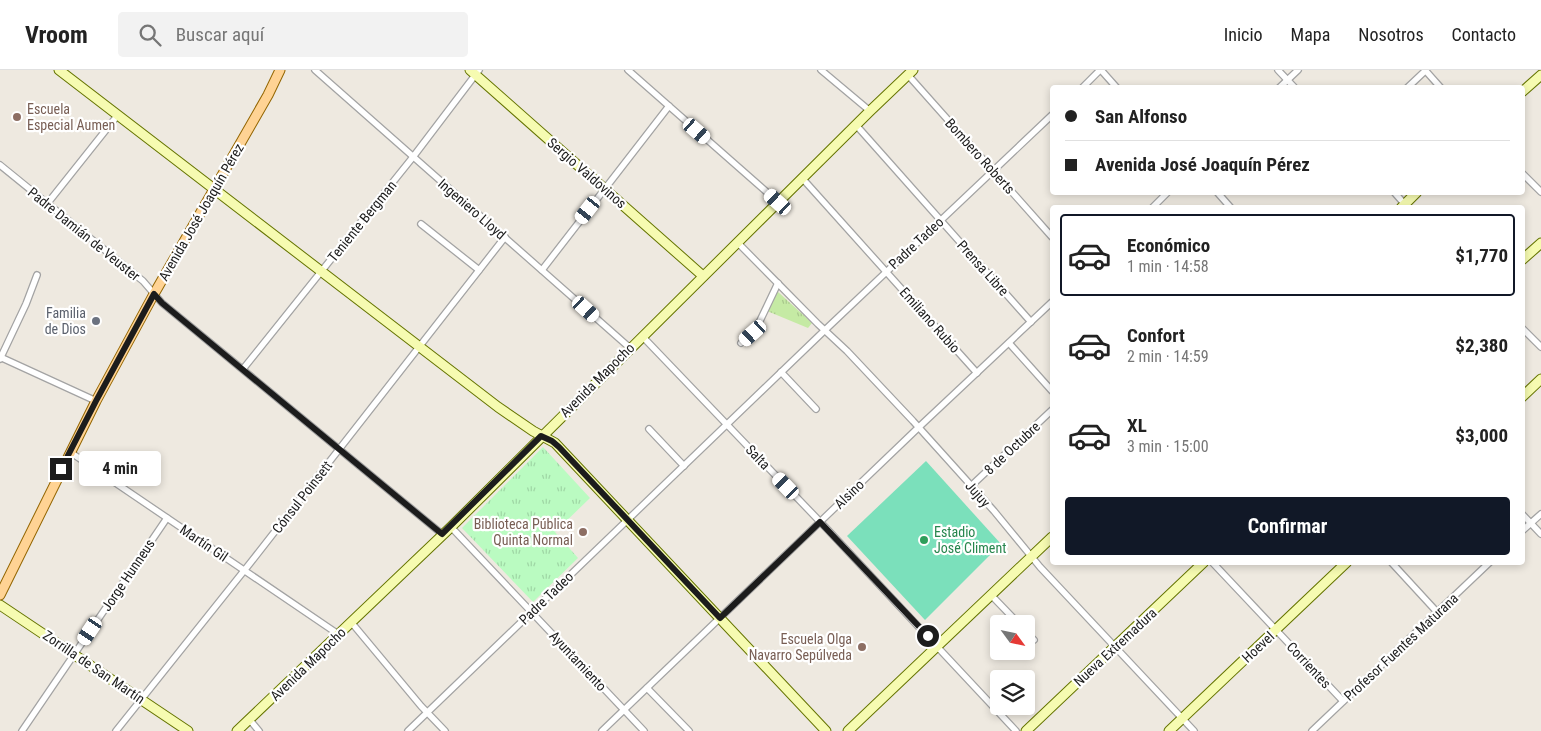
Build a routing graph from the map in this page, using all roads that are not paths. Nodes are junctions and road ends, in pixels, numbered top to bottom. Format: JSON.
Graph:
{"nodes":[{"id":1,"x":59,"y":70,"type":"edge"},
{"id":2,"x":280,"y":70,"type":"edge"},
{"id":3,"x":314,"y":70,"type":"edge"},
{"id":4,"x":628,"y":70,"type":"edge"},
{"id":5,"x":821,"y":70,"type":"edge"},
{"id":6,"x":1101,"y":70,"type":"edge"},
{"id":7,"x":1278,"y":70,"type":"edge"},
{"id":8,"x":1298,"y":70,"type":"edge"},
{"id":9,"x":1425,"y":70,"type":"edge"},
{"id":10,"x":475,"y":72,"type":"edge"},
{"id":11,"x":910,"y":72,"type":"edge"},
{"id":12,"x":1541,"y":75,"type":"edge"},
{"id":13,"x":1288,"y":80,"type":"junction"},
{"id":14,"x":1085,"y":85,"type":"edge"},
{"id":15,"x":1114,"y":85,"type":"edge"},
{"id":16,"x":1282,"y":85,"type":"edge"},
{"id":17,"x":1292,"y":85,"type":"edge"},
{"id":18,"x":1410,"y":85,"type":"edge"},
{"id":19,"x":1438,"y":85,"type":"edge"},
{"id":20,"x":1525,"y":89,"type":"edge"},
{"id":21,"x":669,"y":106,"type":"junction"},
{"id":22,"x":870,"y":111,"type":"junction"},
{"id":23,"x":117,"y":116,"type":"junction"},
{"id":24,"x":1050,"y":117,"type":"edge"},
{"id":25,"x":856,"y":125,"type":"junction"},
{"id":26,"x":413,"y":157,"type":"junction"},
{"id":27,"x":0,"y":165,"type":"edge"},
{"id":28,"x":993,"y":171,"type":"junction"},
{"id":29,"x":1525,"y":176,"type":"edge"},
{"id":30,"x":802,"y":178,"type":"junction"},
{"id":31,"x":605,"y":189,"type":"junction"},
{"id":32,"x":214,"y":190,"type":"junction"},
{"id":33,"x":1541,"y":192,"type":"edge"},
{"id":34,"x":1165,"y":195,"type":"edge"},
{"id":35,"x":1220,"y":195,"type":"edge"},
{"id":36,"x":1396,"y":195,"type":"edge"},
{"id":37,"x":1414,"y":195,"type":"edge"},
{"id":38,"x":778,"y":202,"type":"junction"},
{"id":39,"x":48,"y":204,"type":"junction"},
{"id":40,"x":1155,"y":205,"type":"edge"},
{"id":41,"x":1228,"y":205,"type":"edge"},
{"id":42,"x":1404,"y":205,"type":"edge"},
{"id":43,"x":1406,"y":205,"type":"edge"},
{"id":44,"x":941,"y":221,"type":"junction"},
{"id":45,"x":421,"y":224,"type":"dead end"},
{"id":46,"x":1050,"y":235,"type":"edge"},
{"id":47,"x":505,"y":237,"type":"junction"},
{"id":48,"x":737,"y":242,"type":"junction"},
{"id":49,"x":1541,"y":243,"type":"edge"},
{"id":50,"x":1525,"y":257,"type":"edge"},
{"id":51,"x":479,"y":270,"type":"junction"},
{"id":52,"x":542,"y":270,"type":"junction"},
{"id":53,"x":321,"y":272,"type":"junction"},
{"id":54,"x":886,"y":272,"type":"junction"},
{"id":55,"x":37,"y":275,"type":"dead end"},
{"id":56,"x":703,"y":276,"type":"junction"},
{"id":57,"x":778,"y":283,"type":"junction"},
{"id":58,"x":154,"y":294,"type":"junction"},
{"id":59,"x":1050,"y":304,"type":"edge"},
{"id":60,"x":1031,"y":322,"type":"junction"},
{"id":61,"x":825,"y":330,"type":"junction"},
{"id":62,"x":1525,"y":331,"type":"edge"},
{"id":63,"x":642,"y":336,"type":"junction"},
{"id":64,"x":741,"y":343,"type":"dead end"},
{"id":65,"x":1009,"y":343,"type":"junction"},
{"id":66,"x":419,"y":347,"type":"junction"},
{"id":67,"x":1541,"y":347,"type":"edge"},
{"id":68,"x":630,"y":348,"type":"junction"},
{"id":69,"x":0,"y":358,"type":"edge"},
{"id":70,"x":242,"y":369,"type":"junction"},
{"id":71,"x":781,"y":372,"type":"junction"},
{"id":72,"x":977,"y":373,"type":"junction"},
{"id":73,"x":1541,"y":379,"type":"edge"},
{"id":74,"x":1050,"y":389,"type":"edge"},
{"id":75,"x":1525,"y":394,"type":"edge"},
{"id":76,"x":96,"y":401,"type":"junction"},
{"id":77,"x":816,"y":409,"type":"dead end"},
{"id":78,"x":1050,"y":412,"type":"edge"},
{"id":79,"x":727,"y":424,"type":"junction"},
{"id":80,"x":919,"y":428,"type":"junction"},
{"id":81,"x":649,"y":429,"type":"dead end"},
{"id":82,"x":541,"y":436,"type":"junction"},
{"id":83,"x":339,"y":449,"type":"junction"},
{"id":84,"x":70,"y":452,"type":"junction"},
{"id":85,"x":684,"y":466,"type":"junction"},
{"id":86,"x":972,"y":486,"type":"junction"},
{"id":87,"x":1541,"y":514,"type":"edge"},
{"id":88,"x":1525,"y":517,"type":"edge"},
{"id":89,"x":167,"y":518,"type":"junction"},
{"id":90,"x":627,"y":520,"type":"junction"},
{"id":91,"x":820,"y":522,"type":"junction"},
{"id":92,"x":1531,"y":523,"type":"junction"},
{"id":93,"x":450,"y":527,"type":"junction"},
{"id":94,"x":1525,"y":528,"type":"edge"},
{"id":95,"x":442,"y":534,"type":"junction"},
{"id":96,"x":1541,"y":534,"type":"edge"},
{"id":97,"x":1050,"y":539,"type":"edge"},
{"id":98,"x":1032,"y":557,"type":"junction"},
{"id":99,"x":1201,"y":565,"type":"edge"},
{"id":100,"x":1215,"y":565,"type":"edge"},
{"id":101,"x":1344,"y":565,"type":"edge"},
{"id":102,"x":1394,"y":565,"type":"edge"},
{"id":103,"x":1487,"y":565,"type":"edge"},
{"id":104,"x":244,"y":570,"type":"junction"},
{"id":105,"x":0,"y":595,"type":"edge"},
{"id":106,"x":991,"y":595,"type":"junction"},
{"id":107,"x":0,"y":605,"type":"edge"},
{"id":108,"x":531,"y":612,"type":"junction"},
{"id":109,"x":1437,"y":612,"type":"junction"},
{"id":110,"x":1010,"y":615,"type":"edge"},
{"id":111,"x":720,"y":618,"type":"junction"},
{"id":112,"x":351,"y":622,"type":"junction"},
{"id":113,"x":1276,"y":630,"type":"junction"},
{"id":114,"x":338,"y":634,"type":"junction"},
{"id":115,"x":937,"y":646,"type":"junction"},
{"id":116,"x":1114,"y":647,"type":"junction"},
{"id":117,"x":74,"y":654,"type":"junction"},
{"id":118,"x":647,"y":688,"type":"junction"},
{"id":119,"x":142,"y":699,"type":"junction"},
{"id":120,"x":1343,"y":701,"type":"junction"},
{"id":121,"x":624,"y":710,"type":"junction"},
{"id":122,"x":427,"y":712,"type":"junction"},
{"id":123,"x":1182,"y":718,"type":"junction"},
{"id":124,"x":249,"y":720,"type":"junction"},
{"id":125,"x":22,"y":731,"type":"edge"},
{"id":126,"x":116,"y":731,"type":"edge"},
{"id":127,"x":188,"y":731,"type":"edge"},
{"id":128,"x":237,"y":731,"type":"edge"},
{"id":129,"x":259,"y":731,"type":"edge"},
{"id":130,"x":408,"y":731,"type":"edge"},
{"id":131,"x":444,"y":731,"type":"edge"},
{"id":132,"x":602,"y":731,"type":"edge"},
{"id":133,"x":644,"y":731,"type":"edge"},
{"id":134,"x":689,"y":731,"type":"edge"},
{"id":135,"x":826,"y":731,"type":"edge"},
{"id":136,"x":848,"y":731,"type":"edge"},
{"id":137,"x":1016,"y":731,"type":"edge"},
{"id":138,"x":1026,"y":731,"type":"edge"},
{"id":139,"x":1169,"y":731,"type":"edge"},
{"id":140,"x":1194,"y":731,"type":"edge"},
{"id":141,"x":1312,"y":731,"type":"edge"}],
"edges":[{"from":1,"to":23,"type":"main road"},
{"from":2,"to":32,"type":"main road","name":"Avenida José Joaquín Pérez"},
{"from":3,"to":26,"type":"street","name":"Ingeniero Lloyd"},
{"from":4,"to":21,"type":"street"},
{"from":5,"to":22,"type":"street"},
{"from":6,"to":14,"type":"street"},
{"from":6,"to":15,"type":"street"},
{"from":7,"to":13,"type":"street"},
{"from":8,"to":13,"type":"street"},
{"from":9,"to":18,"type":"street"},
{"from":9,"to":19,"type":"street"},
{"from":10,"to":26,"type":"street","name":"Teniente Bergman"},
{"from":10,"to":31,"type":"main road","name":"Sergio Valdovinos"},
{"from":11,"to":22,"type":"main road","name":"Avenida Mapocho"},
{"from":11,"to":28,"type":"street","name":"Bombero Roberts"},
{"from":12,"to":20,"type":"main road"},
{"from":13,"to":16,"type":"street"},
{"from":13,"to":17,"type":"street"},
{"from":21,"to":31,"type":"street"},
{"from":21,"to":38,"type":"street"},
{"from":22,"to":25,"type":"main road","name":"Avenida Mapocho"},
{"from":23,"to":32,"type":"main road"},
{"from":23,"to":39,"type":"street"},
{"from":24,"to":28,"type":"street","name":"Padre Tadeo"},
{"from":25,"to":30,"type":"main road","name":"Avenida Mapocho"},
{"from":25,"to":44,"type":"street","name":"Prensa Libre"},
{"from":26,"to":47,"type":"street","name":"Ingeniero Lloyd"},
{"from":26,"to":53,"type":"street","name":"Teniente Bergman"},
{"from":27,"to":39,"type":"street","name":"Padre Damián de Veuster"},
{"from":28,"to":44,"type":"street","name":"Padre Tadeo"},
{"from":28,"to":46,"type":"street","name":"Bombero Roberts"},
{"from":29,"to":33,"type":"street"},
{"from":30,"to":38,"type":"main road","name":"Avenida Mapocho"},
{"from":30,"to":54,"type":"street","name":"Emiliano Rubio"},
{"from":31,"to":52,"type":"street"},
{"from":31,"to":56,"type":"main road","name":"Sergio Valdovinos"},
{"from":32,"to":53,"type":"main road"},
{"from":32,"to":58,"type":"main road","name":"Avenida José Joaquín Pérez"},
{"from":34,"to":40,"type":"street"},
{"from":35,"to":41,"type":"street"},
{"from":36,"to":42,"type":"street"},
{"from":37,"to":43,"type":"main road"},
{"from":38,"to":48,"type":"main road","name":"Avenida Mapocho"},
{"from":39,"to":58,"type":"street","name":"Padre Damián de Veuster"},
{"from":44,"to":54,"type":"street","name":"Padre Tadeo"},
{"from":44,"to":60,"type":"street","name":"Prensa Libre"},
{"from":45,"to":51,"type":"street"},
{"from":47,"to":51,"type":"street","name":"Cónsul Poinsett"},
{"from":47,"to":52,"type":"street","name":"Ingeniero Lloyd"},
{"from":48,"to":56,"type":"main road","name":"Avenida Mapocho"},
{"from":48,"to":57,"type":"street","name":"Jujuy"},
{"from":49,"to":50,"type":"main road"},
{"from":51,"to":66,"type":"street","name":"Cónsul Poinsett"},
{"from":52,"to":68,"type":"street","name":"Ingeniero Lloyd"},
{"from":53,"to":66,"type":"main road"},
{"from":53,"to":70,"type":"street","name":"Teniente Bergman"},
{"from":54,"to":61,"type":"street","name":"Padre Tadeo"},
{"from":54,"to":72,"type":"street","name":"Emiliano Rubio"},
{"from":55,"to":69,"type":"street"},
{"from":56,"to":63,"type":"main road","name":"Avenida Mapocho"},
{"from":57,"to":61,"type":"street","name":"Jujuy"},
{"from":57,"to":64,"type":"street"},
{"from":58,"to":70,"type":"street","name":"Padre Damián de Veuster"},
{"from":58,"to":76,"type":"main road","name":"Avenida José Joaquín Pérez"},
{"from":59,"to":60,"type":"street","name":"Alsino"},
{"from":60,"to":65,"type":"street","name":"Alsino"},
{"from":61,"to":71,"type":"street","name":"Padre Tadeo"},
{"from":61,"to":80,"type":"street","name":"Jujuy"},
{"from":62,"to":67,"type":"street"},
{"from":63,"to":68,"type":"main road","name":"Avenida Mapocho"},
{"from":63,"to":79,"type":"street","name":"Salta"},
{"from":65,"to":72,"type":"street","name":"Alsino"},
{"from":65,"to":74,"type":"street"},
{"from":66,"to":82,"type":"main road"},
{"from":66,"to":83,"type":"street","name":"Cónsul Poinsett"},
{"from":68,"to":82,"type":"main road","name":"Avenida Mapocho"},
{"from":69,"to":76,"type":"street"},
{"from":70,"to":83,"type":"street","name":"Padre Damián de Veuster"},
{"from":71,"to":77,"type":"street"},
{"from":71,"to":79,"type":"street","name":"Padre Tadeo"},
{"from":72,"to":80,"type":"street","name":"Alsino"},
{"from":73,"to":75,"type":"main road"},
{"from":76,"to":84,"type":"main road","name":"Avenida José Joaquín Pérez"},
{"from":78,"to":86,"type":"street","name":"8 de Octubre"},
{"from":79,"to":85,"type":"street","name":"Padre Tadeo"},
{"from":79,"to":91,"type":"street","name":"Salta"},
{"from":80,"to":86,"type":"street","name":"Jujuy"},
{"from":80,"to":91,"type":"street","name":"Alsino"},
{"from":81,"to":85,"type":"street"},
{"from":82,"to":90,"type":"main road"},
{"from":82,"to":93,"type":"main road","name":"Avenida Mapocho"},
{"from":83,"to":95,"type":"street","name":"Padre Damián de Veuster"},
{"from":83,"to":104,"type":"street","name":"Cónsul Poinsett"},
{"from":84,"to":89,"type":"street","name":"Martín Gil"},
{"from":84,"to":105,"type":"main road","name":"Avenida José Joaquín Pérez"},
{"from":85,"to":90,"type":"street","name":"Padre Tadeo"},
{"from":86,"to":98,"type":"street","name":"Jujuy"},
{"from":87,"to":92,"type":"street"},
{"from":88,"to":92,"type":"street"},
{"from":89,"to":104,"type":"street","name":"Martín Gil"},
{"from":89,"to":117,"type":"street","name":"Jorge Hunneus"},
{"from":90,"to":108,"type":"street","name":"Padre Tadeo"},
{"from":90,"to":111,"type":"main road"},
{"from":91,"to":111,"type":"street","name":"Alsino"},
{"from":91,"to":115,"type":"street","name":"Salta"},
{"from":92,"to":94,"type":"street"},
{"from":92,"to":96,"type":"street"},
{"from":93,"to":95,"type":"main road","name":"Avenida Mapocho"},
{"from":93,"to":108,"type":"street","name":"Ayuntamiento"},
{"from":95,"to":112,"type":"main road","name":"Avenida Mapocho"},
{"from":97,"to":98,"type":"main road"},
{"from":98,"to":106,"type":"main road"},
{"from":98,"to":116,"type":"street","name":"Jujuy"},
{"from":99,"to":116,"type":"main road","name":"Nueva Extremadura"},
{"from":100,"to":113,"type":"street","name":"Corrientes"},
{"from":101,"to":113,"type":"main road","name":"Hoevel"},
{"from":102,"to":109,"type":"street"},
{"from":103,"to":109,"type":"street","name":"Profesor Fuentes Maturana"},
{"from":104,"to":114,"type":"street","name":"Martín Gil"},
{"from":104,"to":119,"type":"street","name":"Cónsul Poinsett"},
{"from":106,"to":110,"type":"street"},
{"from":106,"to":115,"type":"main road"},
{"from":107,"to":117,"type":"main road","name":"Zorrilla de San Martín"},
{"from":108,"to":121,"type":"street","name":"Ayuntamiento"},
{"from":108,"to":122,"type":"street","name":"Padre Tadeo"},
{"from":109,"to":120,"type":"street","name":"Profesor Fuentes Maturana"},
{"from":111,"to":118,"type":"street","name":"Alsino"},
{"from":111,"to":135,"type":"main road"},
{"from":112,"to":114,"type":"main road","name":"Avenida Mapocho"},
{"from":112,"to":122,"type":"street"},
{"from":113,"to":120,"type":"street","name":"Corrientes"},
{"from":113,"to":123,"type":"main road","name":"Hoevel"},
{"from":114,"to":124,"type":"main road","name":"Avenida Mapocho"},
{"from":115,"to":136,"type":"main road"},
{"from":115,"to":137,"type":"street","name":"Salta"},
{"from":116,"to":123,"type":"street","name":"Jujuy"},
{"from":116,"to":138,"type":"main road","name":"Nueva Extremadura"},
{"from":117,"to":119,"type":"main road","name":"Zorrilla de San Martín"},
{"from":117,"to":125,"type":"street","name":"Jorge Hunneus"},
{"from":118,"to":121,"type":"street","name":"Alsino"},
{"from":118,"to":134,"type":"street"},
{"from":119,"to":126,"type":"street","name":"Cónsul Poinsett"},
{"from":119,"to":127,"type":"main road","name":"Zorrilla de San Martín"},
{"from":120,"to":141,"type":"street","name":"Profesor Fuentes Maturana"},
{"from":121,"to":132,"type":"street","name":"Alsino"},
{"from":121,"to":133,"type":"street","name":"Ayuntamiento"},
{"from":122,"to":130,"type":"street","name":"Padre Tadeo"},
{"from":122,"to":131,"type":"street"},
{"from":123,"to":139,"type":"main road","name":"Hoevel"},
{"from":123,"to":140,"type":"street","name":"Jujuy"},
{"from":124,"to":128,"type":"main road","name":"Avenida Mapocho"},
{"from":124,"to":129,"type":"street"}]}
